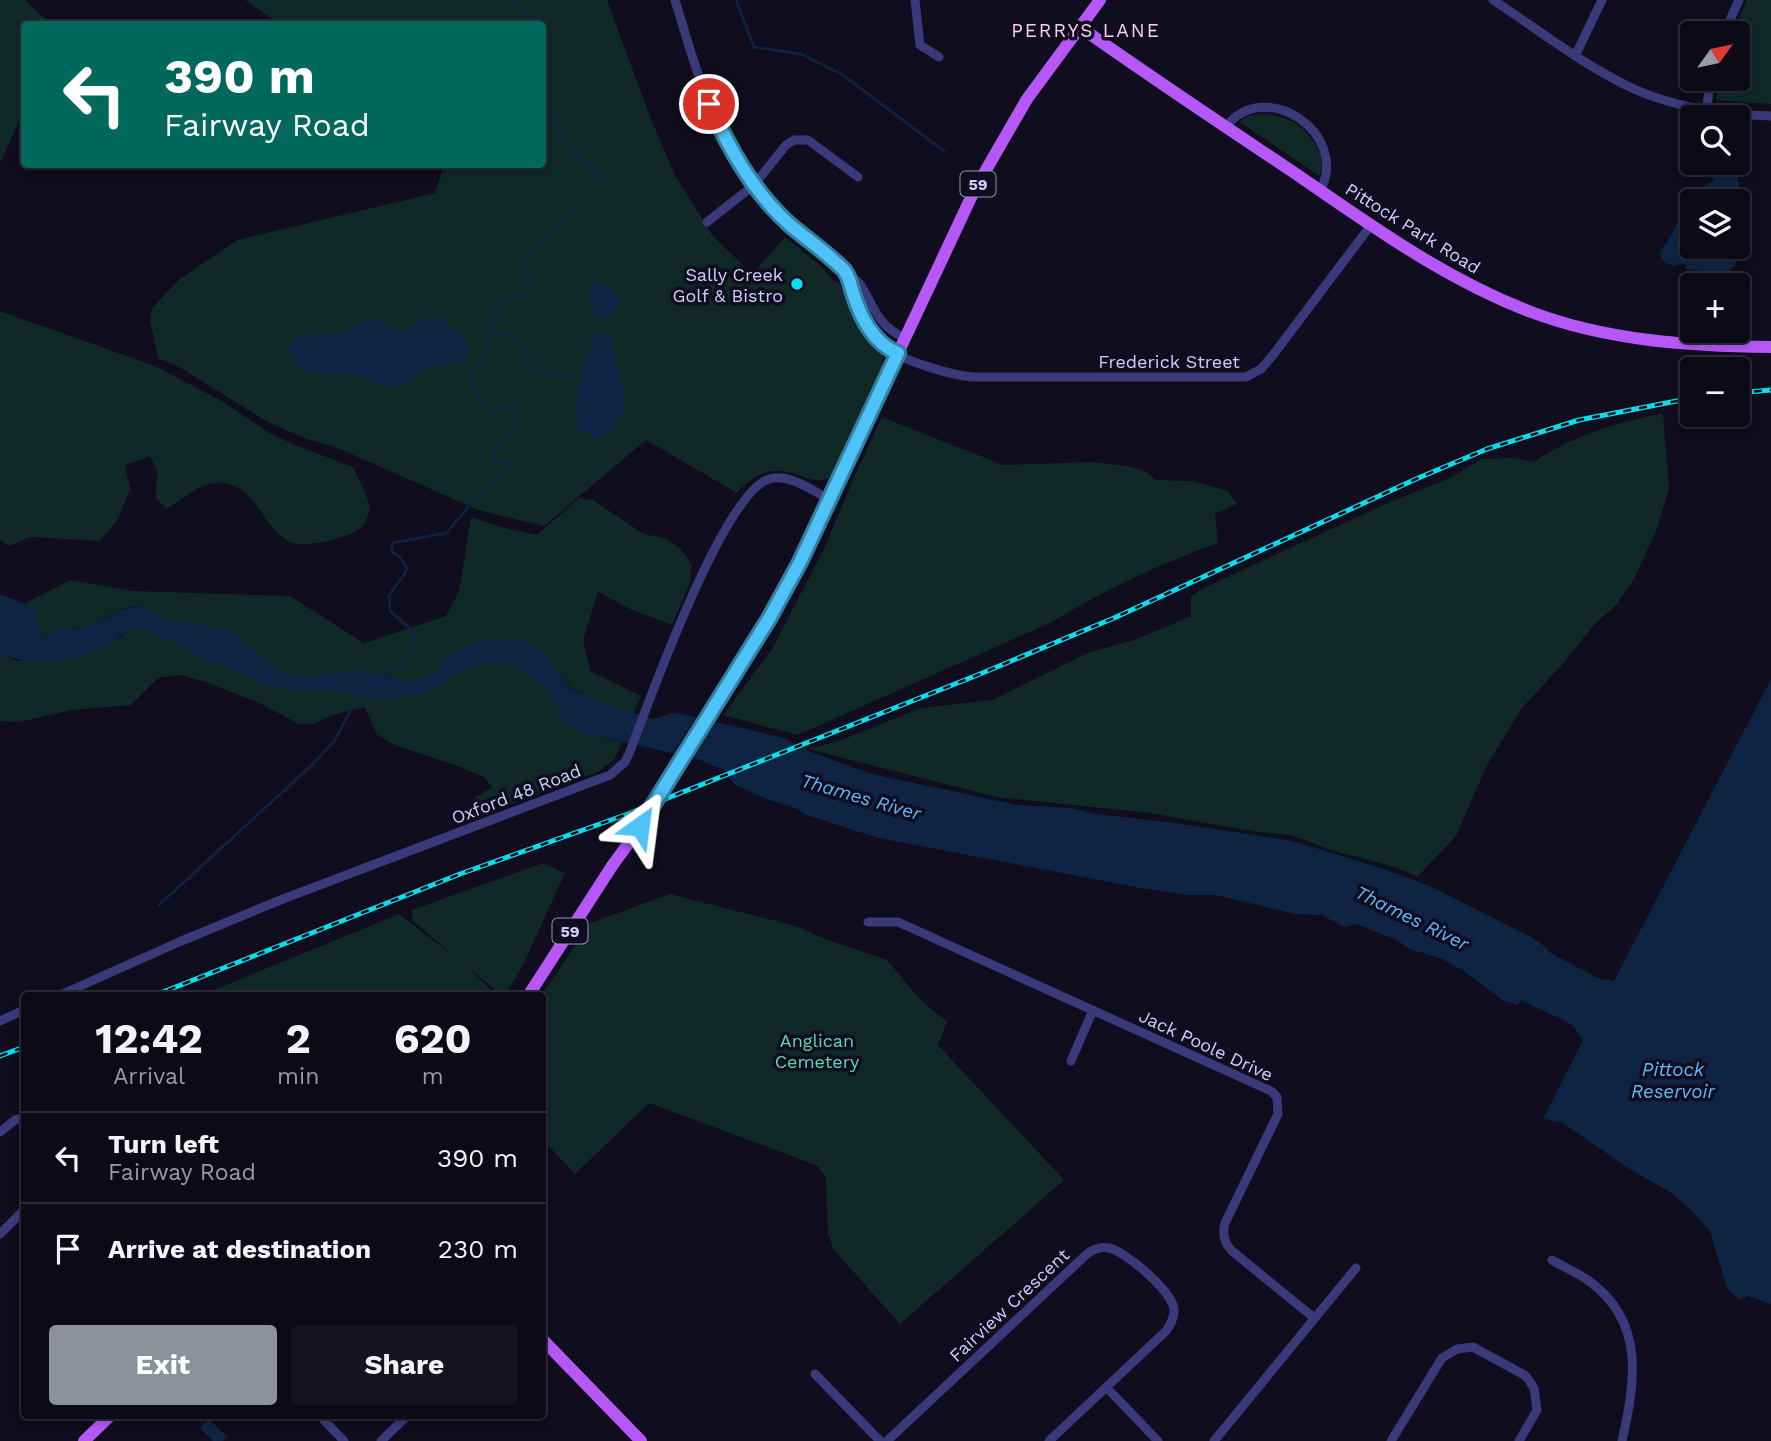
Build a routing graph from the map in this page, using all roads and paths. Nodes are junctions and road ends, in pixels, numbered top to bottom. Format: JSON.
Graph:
{"nodes":[{"id":1,"x":675,"y":0,"type":"edge"},
{"id":2,"x":915,"y":0,"type":"edge"},
{"id":3,"x":1100,"y":0,"type":"edge"},
{"id":4,"x":1493,"y":0,"type":"edge"},
{"id":5,"x":1602,"y":0,"type":"edge"},
{"id":6,"x":1739,"y":0,"type":"edge"},
{"id":7,"x":1729,"y":21,"type":"edge"},
{"id":8,"x":1080,"y":27,"type":"junction"},
{"id":9,"x":1576,"y":54,"type":"junction"},
{"id":10,"x":939,"y":57,"type":"dead end"},
{"id":11,"x":1687,"y":105,"type":"edge"},
{"id":12,"x":1750,"y":114,"type":"edge"},
{"id":13,"x":1771,"y":116,"type":"edge"},
{"id":14,"x":1226,"y":127,"type":"junction"},
{"id":15,"x":858,"y":177,"type":"dead end"},
{"id":16,"x":754,"y":185,"type":"junction"},
{"id":17,"x":1320,"y":191,"type":"junction"},
{"id":18,"x":707,"y":222,"type":"dead end"},
{"id":19,"x":1371,"y":225,"type":"junction"},
{"id":20,"x":851,"y":278,"type":"junction"},
{"id":21,"x":905,"y":338,"type":"junction"},
{"id":22,"x":1771,"y":347,"type":"edge"},
{"id":23,"x":898,"y":353,"type":"junction"},
{"id":24,"x":829,"y":499,"type":"junction"},
{"id":25,"x":869,"y":922,"type":"dead end"},
{"id":26,"x":67,"y":992,"type":"edge"},
{"id":27,"x":531,"y":992,"type":"edge"},
{"id":28,"x":1093,"y":1010,"type":"junction"},
{"id":29,"x":21,"y":1011,"type":"edge"},
{"id":30,"x":0,"y":1021,"type":"edge"},
{"id":31,"x":1071,"y":1061,"type":"dead end"},
{"id":32,"x":21,"y":1119,"type":"edge"},
{"id":33,"x":0,"y":1132,"type":"edge"},
{"id":34,"x":21,"y":1213,"type":"edge"},
{"id":35,"x":0,"y":1234,"type":"edge"},
{"id":36,"x":1552,"y":1260,"type":"dead end"},
{"id":37,"x":1356,"y":1268,"type":"dead end"},
{"id":38,"x":1313,"y":1317,"type":"junction"},
{"id":39,"x":546,"y":1343,"type":"edge"},
{"id":40,"x":815,"y":1374,"type":"dead end"},
{"id":41,"x":1106,"y":1387,"type":"junction"},
{"id":42,"x":107,"y":1419,"type":"edge"},
{"id":43,"x":323,"y":1419,"type":"edge"},
{"id":44,"x":404,"y":1419,"type":"edge"},
{"id":45,"x":83,"y":1441,"type":"edge"},
{"id":46,"x":344,"y":1441,"type":"edge"},
{"id":47,"x":381,"y":1441,"type":"edge"},
{"id":48,"x":640,"y":1441,"type":"edge"},
{"id":49,"x":880,"y":1441,"type":"edge"},
{"id":50,"x":887,"y":1441,"type":"edge"},
{"id":51,"x":1049,"y":1441,"type":"edge"},
{"id":52,"x":1158,"y":1441,"type":"edge"},
{"id":53,"x":1214,"y":1441,"type":"edge"},
{"id":54,"x":1391,"y":1441,"type":"edge"},
{"id":55,"x":1519,"y":1441,"type":"edge"},
{"id":56,"x":1622,"y":1441,"type":"edge"}],
"edges":[{"from":1,"to":16,"type":"street"},
{"from":2,"to":10,"type":"street"},
{"from":3,"to":8,"type":"main road","number":"59"},
{"from":4,"to":9,"type":"street"},
{"from":5,"to":9,"type":"street"},
{"from":6,"to":7,"type":"street"},
{"from":8,"to":14,"type":"main road","name":"Pittock Park Road"},
{"from":8,"to":21,"type":"main road","number":"59"},
{"from":9,"to":11,"type":"street"},
{"from":12,"to":13,"type":"street"},
{"from":14,"to":17,"type":"main road","name":"Pittock Park Road"},
{"from":14,"to":17,"type":"street"},
{"from":15,"to":16,"type":"street"},
{"from":16,"to":18,"type":"street"},
{"from":16,"to":20,"type":"street"},
{"from":17,"to":19,"type":"main road","name":"Pittock Park Road"},
{"from":19,"to":22,"type":"main road","name":"Pittock Park Road"},
{"from":19,"to":23,"type":"street","name":"Frederick Street"},
{"from":20,"to":21,"type":"street"},
{"from":20,"to":23,"type":"street"},
{"from":21,"to":23,"type":"main road","number":"59"},
{"from":23,"to":24,"type":"main road","number":"59"},
{"from":24,"to":26,"type":"street","name":"Oxford 48 Road"},
{"from":24,"to":27,"type":"main road","number":"59","bridge":true},
{"from":25,"to":28,"type":"street","name":"Jack Poole Drive"},
{"from":28,"to":31,"type":"street"},
{"from":28,"to":38,"type":"street","name":"Jack Poole Drive"},
{"from":29,"to":30,"type":"street"},
{"from":32,"to":33,"type":"street"},
{"from":34,"to":35,"type":"street"},
{"from":36,"to":56,"type":"street"},
{"from":37,"to":38,"type":"street"},
{"from":38,"to":53,"type":"street"},
{"from":39,"to":48,"type":"main road"},
{"from":40,"to":49,"type":"street"},
{"from":41,"to":50,"type":"street","name":"Fairview Crescent"},
{"from":41,"to":51,"type":"street","name":"Fairview Crescent"},
{"from":41,"to":52,"type":"street"},
{"from":42,"to":45,"type":"main road"},
{"from":43,"to":46,"type":"street"},
{"from":44,"to":47,"type":"street"},
{"from":54,"to":55,"type":"street"}]}
